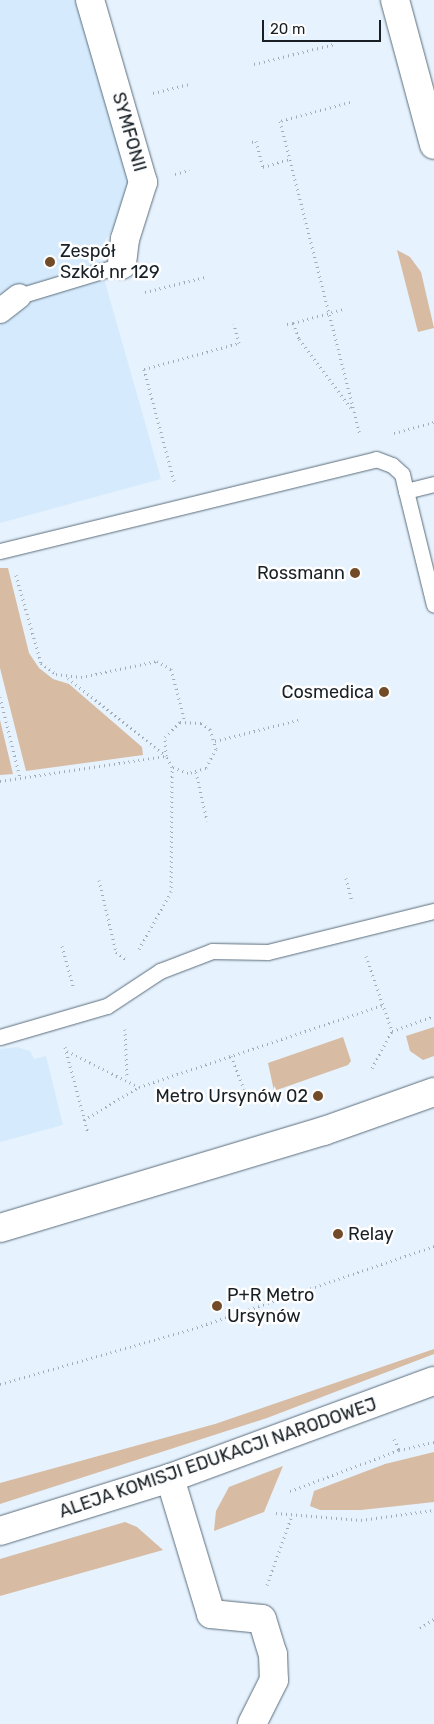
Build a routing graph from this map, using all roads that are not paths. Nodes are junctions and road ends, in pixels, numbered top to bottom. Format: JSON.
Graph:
{"nodes":[{"id":1,"x":90,"y":0,"type":"edge"},
{"id":2,"x":395,"y":0,"type":"edge"},
{"id":3,"x":434,"y":145,"type":"edge"},
{"id":4,"x":122,"y":265,"type":"joint"},
{"id":5,"x":19,"y":296,"type":"joint"},
{"id":6,"x":0,"y":310,"type":"edge"},
{"id":7,"x":434,"y":484,"type":"edge"},
{"id":8,"x":406,"y":491,"type":"junction"},
{"id":9,"x":5,"y":551,"type":"edge"},
{"id":10,"x":434,"y":605,"type":"edge"},
{"id":11,"x":434,"y":912,"type":"edge"},
{"id":12,"x":0,"y":1037,"type":"edge"},
{"id":13,"x":434,"y":1092,"type":"edge"},
{"id":14,"x":0,"y":1228,"type":"edge"},
{"id":15,"x":434,"y":1381,"type":"edge"},
{"id":16,"x":170,"y":1478,"type":"junction"},
{"id":17,"x":0,"y":1531,"type":"edge"},
{"id":18,"x":252,"y":1724,"type":"edge"}],
"edges":[{"from":1,"to":4,"type":"main road","name":"SYMFONII"},
{"from":2,"to":3,"type":"main road"},
{"from":4,"to":5,"type":"lane"},
{"from":5,"to":6,"type":"street"},
{"from":7,"to":8,"type":"lane"},
{"from":8,"to":9,"type":"lane"},
{"from":8,"to":10,"type":"lane"},
{"from":11,"to":12,"type":"lane"},
{"from":13,"to":14,"type":"main road"},
{"from":15,"to":16,"type":"main road","name":"ALEJA KOMISJI EDUKACJI NARODOWEJ"},
{"from":16,"to":17,"type":"main road","name":"ALEJA KOMISJI EDUKACJI NARODOWEJ"},
{"from":16,"to":18,"type":"main road"}]}
